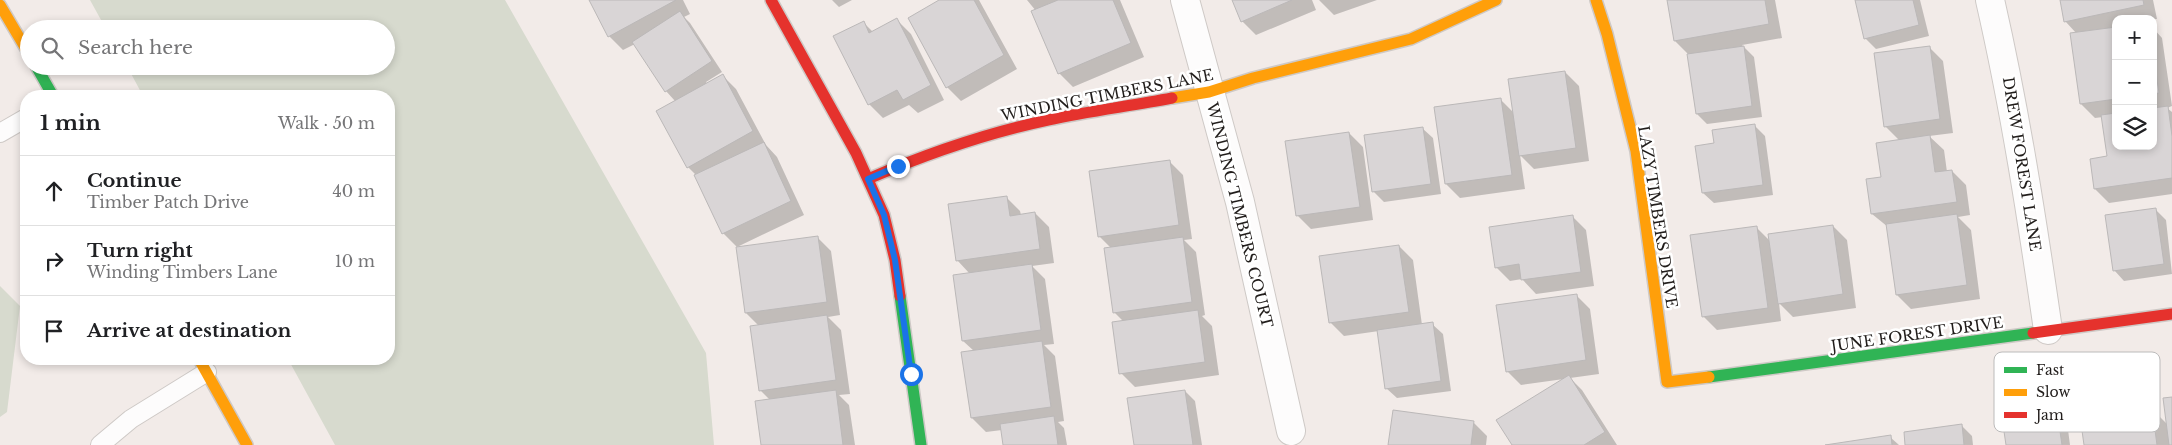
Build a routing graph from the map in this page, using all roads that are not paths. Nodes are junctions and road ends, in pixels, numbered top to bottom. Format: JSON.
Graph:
{"nodes":[{"id":1,"x":771,"y":0,"type":"edge"},
{"id":2,"x":1185,"y":0,"type":"edge"},
{"id":3,"x":1496,"y":0,"type":"edge"},
{"id":4,"x":1596,"y":0,"type":"edge"},
{"id":5,"x":1990,"y":0,"type":"edge"},
{"id":6,"x":0,"y":4,"type":"edge"},
{"id":7,"x":20,"y":38,"type":"edge"},
{"id":8,"x":41,"y":75,"type":"edge"},
{"id":9,"x":50,"y":90,"type":"edge"},
{"id":10,"x":1209,"y":92,"type":"junction"},
{"id":11,"x":20,"y":122,"type":"edge"},
{"id":12,"x":0,"y":134,"type":"edge"},
{"id":13,"x":868,"y":179,"type":"junction"},
{"id":14,"x":2172,"y":314,"type":"edge"},
{"id":15,"x":2048,"y":330,"type":"junction"},
{"id":16,"x":203,"y":366,"type":"edge"},
{"id":17,"x":1667,"y":382,"type":"joint"},
{"id":18,"x":1291,"y":431,"type":"dead end"},
{"id":19,"x":100,"y":445,"type":"edge"},
{"id":20,"x":247,"y":445,"type":"edge"},
{"id":21,"x":921,"y":445,"type":"edge"}],
"edges":[{"from":1,"to":13,"type":"street"},
{"from":2,"to":10,"type":"street","name":"WINDING TIMBERS COURT"},
{"from":3,"to":10,"type":"street","name":"WINDING TIMBERS LANE"},
{"from":4,"to":17,"type":"street","name":"LAZY TIMBERS DRIVE"},
{"from":5,"to":15,"type":"street","name":"DREW FOREST LANE"},
{"from":6,"to":7,"type":"street"},
{"from":8,"to":9,"type":"street"},
{"from":10,"to":13,"type":"street","name":"WINDING TIMBERS LANE"},
{"from":10,"to":18,"type":"street","name":"WINDING TIMBERS COURT"},
{"from":11,"to":12,"type":"lane"},
{"from":13,"to":21,"type":"street"},
{"from":14,"to":15,"type":"street","name":"JUNE FOREST DRIVE"},
{"from":15,"to":17,"type":"street","name":"JUNE FOREST DRIVE"},
{"from":16,"to":19,"type":"lane"},
{"from":16,"to":20,"type":"street"}]}
